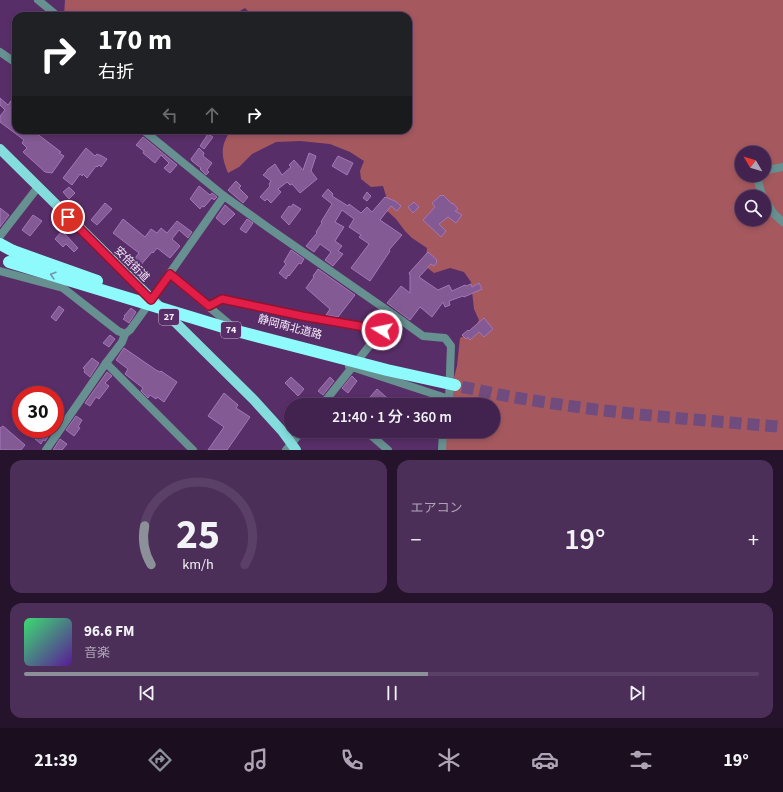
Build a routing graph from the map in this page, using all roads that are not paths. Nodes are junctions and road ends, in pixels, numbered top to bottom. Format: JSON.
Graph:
{"nodes":[{"id":1,"x":38,"y":0,"type":"edge"},
{"id":2,"x":53,"y":12,"type":"edge"},
{"id":3,"x":0,"y":52,"type":"edge"},
{"id":4,"x":12,"y":60,"type":"edge"},
{"id":5,"x":148,"y":134,"type":"edge"},
{"id":6,"x":0,"y":149,"type":"edge"},
{"id":7,"x":783,"y":167,"type":"edge"},
{"id":8,"x":771,"y":169,"type":"edge"},
{"id":9,"x":38,"y":187,"type":"junction"},
{"id":10,"x":224,"y":196,"type":"junction"},
{"id":11,"x":771,"y":209,"type":"edge"},
{"id":12,"x":783,"y":222,"type":"edge"},
{"id":13,"x":0,"y":238,"type":"edge"},
{"id":14,"x":6,"y":258,"type":"edge"},
{"id":15,"x":0,"y":271,"type":"edge"},
{"id":16,"x":170,"y":274,"type":"junction"},
{"id":17,"x":151,"y":300,"type":"junction"},
{"id":18,"x":209,"y":306,"type":"junction"},
{"id":19,"x":394,"y":315,"type":"junction"},
{"id":20,"x":382,"y":330,"type":"junction"},
{"id":21,"x":125,"y":334,"type":"junction"},
{"id":22,"x":106,"y":363,"type":"junction"},
{"id":23,"x":352,"y":367,"type":"junction"},
{"id":24,"x":459,"y":384,"type":"tunnel mouth"},
{"id":25,"x":328,"y":398,"type":"edge"},
{"id":26,"x":437,"y":398,"type":"edge"},
{"id":27,"x":448,"y":398,"type":"edge"},
{"id":28,"x":297,"y":438,"type":"edge"},
{"id":29,"x":374,"y":438,"type":"edge"},
{"id":30,"x":442,"y":438,"type":"edge"},
{"id":31,"x":291,"y":448,"type":"edge"},
{"id":32,"x":46,"y":450,"type":"edge"},
{"id":33,"x":193,"y":450,"type":"edge"},
{"id":34,"x":388,"y":450,"type":"edge"},
{"id":35,"x":442,"y":450,"type":"edge"}],
"edges":[{"from":1,"to":2,"type":"street"},
{"from":3,"to":4,"type":"street"},
{"from":5,"to":10,"type":"street"},
{"from":6,"to":9,"type":"main road","name":"安倍街道","number":"27"},
{"from":7,"to":8,"type":"street"},
{"from":9,"to":13,"type":"street"},
{"from":9,"to":17,"type":"main road","name":"安倍街道","number":"27"},
{"from":10,"to":16,"type":"street"},
{"from":10,"to":19,"type":"street"},
{"from":11,"to":12,"type":"street"},
{"from":13,"to":14,"type":"highway","name":"静岡南北道路"},
{"from":14,"to":24,"type":"highway","name":"静岡南北道路","number":"74","bridge":true},
{"from":15,"to":21,"type":"street"},
{"from":16,"to":17,"type":"street"},
{"from":16,"to":18,"type":"street"},
{"from":17,"to":21,"type":"street"},
{"from":17,"to":31,"type":"main road","name":"安倍街道","number":"27"},
{"from":18,"to":20,"type":"street"},
{"from":18,"to":23,"type":"street"},
{"from":19,"to":20,"type":"street"},
{"from":19,"to":27,"type":"street"},
{"from":20,"to":23,"type":"street"},
{"from":21,"to":22,"type":"street"},
{"from":22,"to":32,"type":"street"},
{"from":22,"to":33,"type":"street"},
{"from":23,"to":25,"type":"street"},
{"from":23,"to":26,"type":"street"},
{"from":28,"to":31,"type":"street"},
{"from":29,"to":34,"type":"street"},
{"from":30,"to":35,"type":"street"}]}
